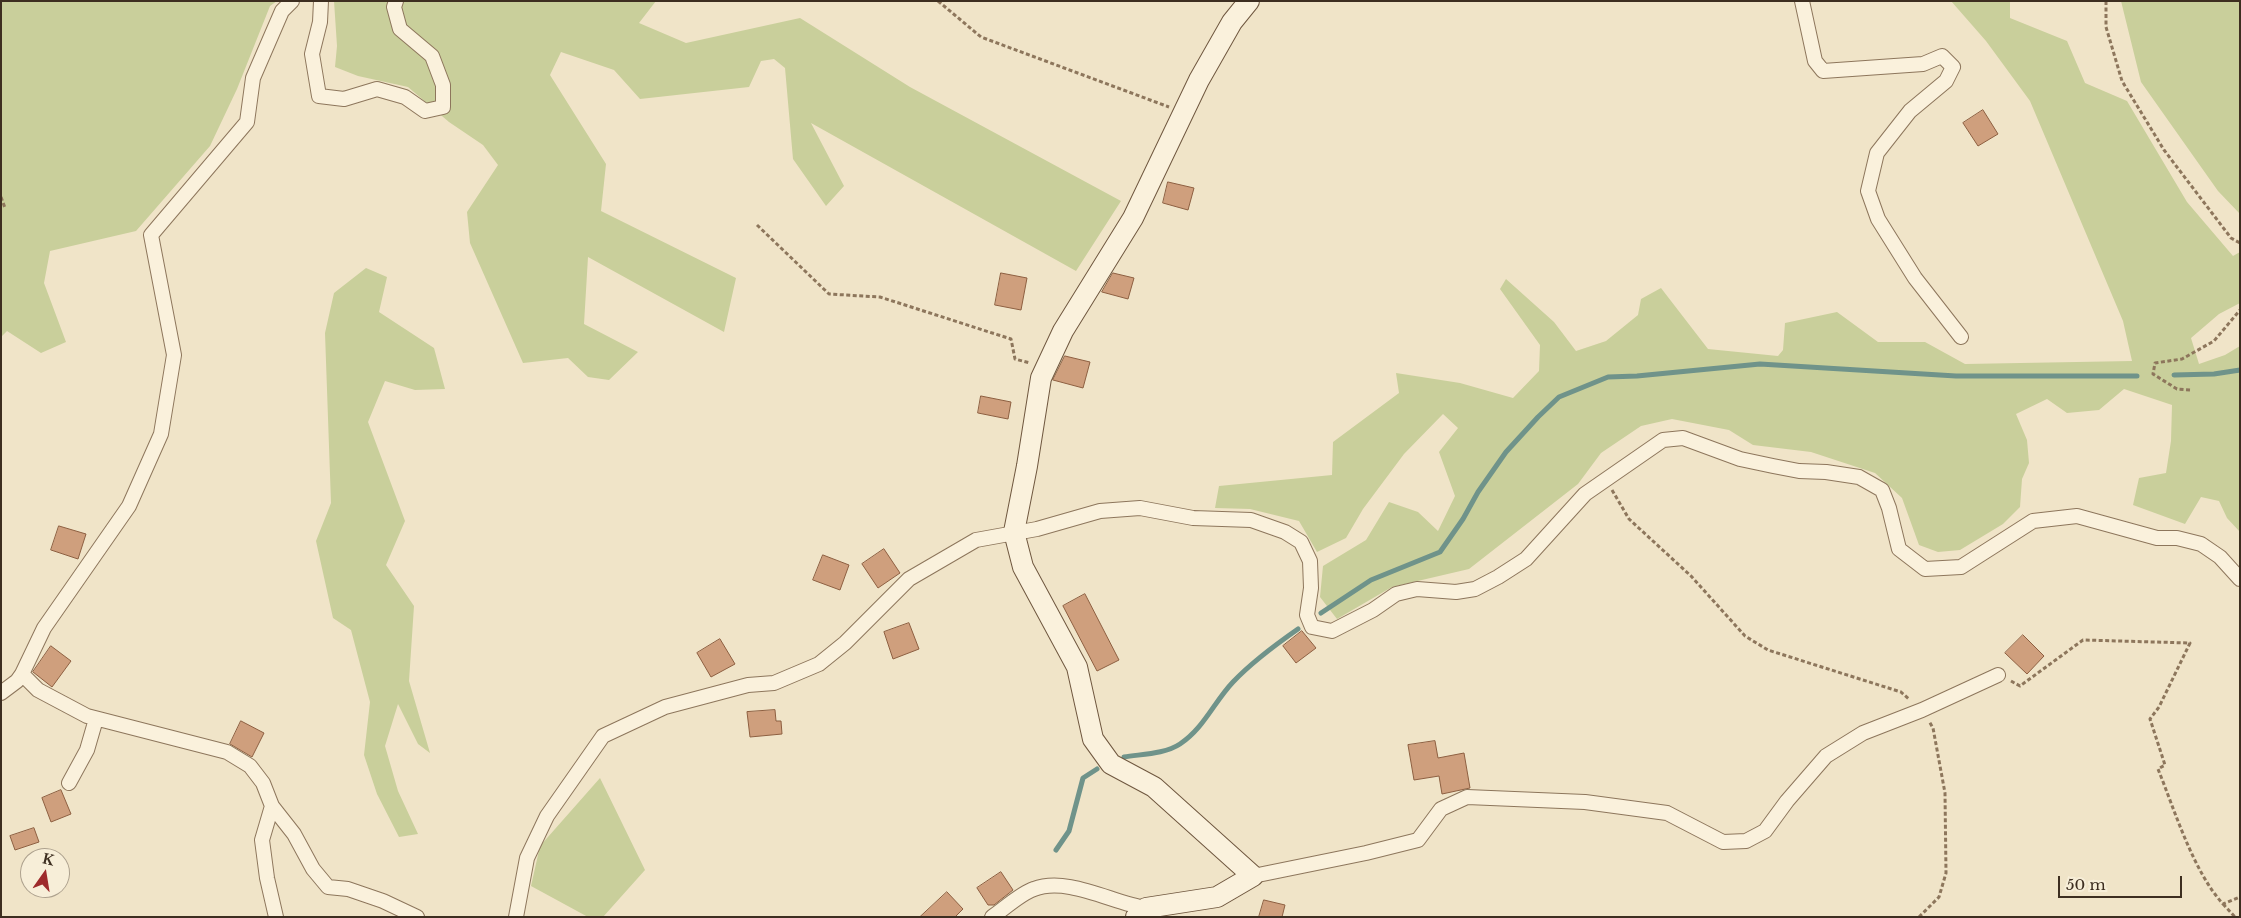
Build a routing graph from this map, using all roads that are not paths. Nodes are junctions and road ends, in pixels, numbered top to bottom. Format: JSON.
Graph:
{"nodes":[{"id":1,"x":292,"y":1,"type":"edge"},
{"id":2,"x":321,"y":1,"type":"edge"},
{"id":3,"x":396,"y":1,"type":"edge"},
{"id":4,"x":1249,"y":1,"type":"edge"},
{"id":5,"x":1802,"y":1,"type":"edge"},
{"id":6,"x":1961,"y":337,"type":"dead end"},
{"id":7,"x":1014,"y":532,"type":"junction"},
{"id":8,"x":2240,"y":578,"type":"edge"},
{"id":9,"x":22,"y":674,"type":"junction"},
{"id":10,"x":1998,"y":675,"type":"road end"},
{"id":11,"x":1,"y":693,"type":"edge"},
{"id":12,"x":96,"y":719,"type":"junction"},
{"id":13,"x":69,"y":783,"type":"dead end"},
{"id":14,"x":272,"y":806,"type":"junction"},
{"id":15,"x":1253,"y":876,"type":"junction"},
{"id":16,"x":1141,"y":913,"type":"edge"},
{"id":17,"x":276,"y":917,"type":"edge"},
{"id":18,"x":417,"y":917,"type":"edge"},
{"id":19,"x":516,"y":917,"type":"edge"},
{"id":20,"x":992,"y":917,"type":"edge"}],
"edges":[{"from":1,"to":9,"type":"street"},
{"from":2,"to":3,"type":"street"},
{"from":4,"to":7,"type":"street"},
{"from":5,"to":6,"type":"street"},
{"from":7,"to":8,"type":"street"},
{"from":7,"to":15,"type":"street"},
{"from":7,"to":19,"type":"street"},
{"from":9,"to":11,"type":"street"},
{"from":9,"to":12,"type":"street"},
{"from":10,"to":15,"type":"street"},
{"from":12,"to":13,"type":"street"},
{"from":12,"to":14,"type":"street"},
{"from":14,"to":17,"type":"street"},
{"from":14,"to":18,"type":"street"},
{"from":15,"to":16,"type":"street"},
{"from":16,"to":20,"type":"street"}]}
